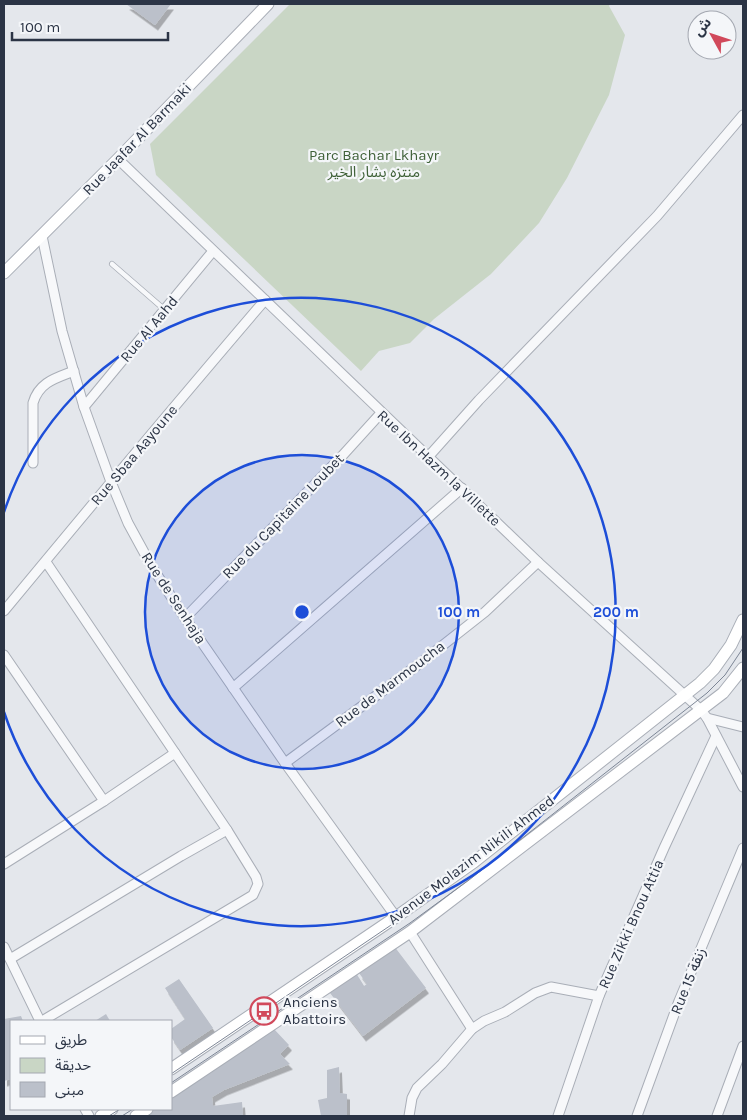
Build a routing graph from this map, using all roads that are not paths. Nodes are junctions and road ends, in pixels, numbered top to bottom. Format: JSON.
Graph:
{"nodes":[{"id":1,"x":268,"y":4,"type":"edge"},
{"id":2,"x":743,"y":115,"type":"edge"},
{"id":3,"x":118,"y":160,"type":"junction"},
{"id":4,"x":42,"y":236,"type":"junction"},
{"id":5,"x":213,"y":251,"type":"junction"},
{"id":6,"x":112,"y":264,"type":"dead end"},
{"id":7,"x":4,"y":273,"type":"edge"},
{"id":8,"x":265,"y":300,"type":"junction"},
{"id":9,"x":165,"y":310,"type":"junction"},
{"id":10,"x":74,"y":371,"type":"junction"},
{"id":11,"x":84,"y":407,"type":"junction"},
{"id":12,"x":381,"y":413,"type":"junction"},
{"id":13,"x":428,"y":456,"type":"junction"},
{"id":14,"x":33,"y":463,"type":"dead end"},
{"id":15,"x":110,"y":482,"type":"junction"},
{"id":16,"x":462,"y":488,"type":"junction"},
{"id":17,"x":46,"y":562,"type":"junction"},
{"id":18,"x":538,"y":562,"type":"junction"},
{"id":19,"x":4,"y":611,"type":"edge"},
{"id":20,"x":185,"y":618,"type":"junction"},
{"id":21,"x":743,"y":620,"type":"edge"},
{"id":22,"x":4,"y":655,"type":"edge"},
{"id":23,"x":743,"y":668,"type":"edge"},
{"id":24,"x":233,"y":688,"type":"junction"},
{"id":25,"x":685,"y":695,"type":"junction"},
{"id":26,"x":704,"y":714,"type":"junction"},
{"id":27,"x":743,"y":727,"type":"edge"},
{"id":28,"x":716,"y":736,"type":"junction"},
{"id":29,"x":175,"y":753,"type":"junction"},
{"id":30,"x":284,"y":763,"type":"junction"},
{"id":31,"x":743,"y":787,"type":"edge"},
{"id":32,"x":104,"y":801,"type":"junction"},
{"id":33,"x":227,"y":830,"type":"junction"},
{"id":34,"x":743,"y":848,"type":"edge"},
{"id":35,"x":4,"y":864,"type":"edge"},
{"id":36,"x":396,"y":917,"type":"junction"},
{"id":37,"x":410,"y":932,"type":"junction"},
{"id":38,"x":4,"y":947,"type":"edge"},
{"id":39,"x":10,"y":959,"type":"junction"},
{"id":40,"x":599,"y":996,"type":"junction"},
{"id":41,"x":40,"y":1020,"type":"edge"},
{"id":42,"x":43,"y":1020,"type":"edge"},
{"id":43,"x":472,"y":1030,"type":"junction"},
{"id":44,"x":743,"y":1047,"type":"edge"},
{"id":45,"x":172,"y":1069,"type":"edge"},
{"id":46,"x":172,"y":1091,"type":"edge"},
{"id":47,"x":409,"y":1116,"type":"edge"},
{"id":48,"x":558,"y":1116,"type":"edge"},
{"id":49,"x":637,"y":1116,"type":"edge"},
{"id":50,"x":717,"y":1116,"type":"edge"}],
"edges":[{"from":1,"to":3,"type":"street","name":"Rue Jaafar Al Barmaki"},
{"from":2,"to":13,"type":"street"},
{"from":3,"to":4,"type":"street","name":"Rue Jaafar Al Barmaki"},
{"from":3,"to":5,"type":"street","name":"Rue Ibn Hazm la Villette"},
{"from":4,"to":7,"type":"street","name":"Rue Jaafar Al Barmaki"},
{"from":4,"to":10,"type":"street","name":"Rue de Senhaja"},
{"from":5,"to":8,"type":"street","name":"Rue Ibn Hazm la Villette"},
{"from":5,"to":9,"type":"street","name":"Rue Al Aahd"},
{"from":6,"to":9,"type":"lane"},
{"from":8,"to":12,"type":"street","name":"Rue Ibn Hazm la Villette"},
{"from":8,"to":15,"type":"street","name":"Rue Sbaa Aayoune"},
{"from":9,"to":11,"type":"street","name":"Rue Al Aahd"},
{"from":10,"to":11,"type":"street","name":"Rue de Senhaja"},
{"from":10,"to":14,"type":"street"},
{"from":11,"to":15,"type":"street","name":"Rue de Senhaja"},
{"from":12,"to":13,"type":"street","name":"Rue Ibn Hazm la Villette"},
{"from":12,"to":20,"type":"street","name":"Rue du Capitaine Loubet"},
{"from":13,"to":16,"type":"street","name":"Rue Ibn Hazm la Villette"},
{"from":15,"to":17,"type":"street","name":"Rue Sbaa Aayoune"},
{"from":15,"to":20,"type":"street","name":"Rue de Senhaja"},
{"from":16,"to":18,"type":"street","name":"Rue Ibn Hazm la Villette"},
{"from":16,"to":24,"type":"street"},
{"from":17,"to":19,"type":"street","name":"Rue Sbaa Aayoune"},
{"from":17,"to":29,"type":"street"},
{"from":18,"to":25,"type":"street","name":"Rue Ibn Hazm la Villette"},
{"from":18,"to":30,"type":"street","name":"Rue de Marmoucha"},
{"from":20,"to":24,"type":"street","name":"Rue de Senhaja"},
{"from":21,"to":25,"type":"street","name":"Avenue Molazim Nikili Ahmed"},
{"from":22,"to":32,"type":"street"},
{"from":23,"to":26,"type":"street","name":"Avenue Molazim Nikili Ahmed"},
{"from":24,"to":30,"type":"street","name":"Rue de Senhaja"},
{"from":25,"to":26,"type":"street","name":"Rue Ibn Hazm la Villette"},
{"from":25,"to":36,"type":"street","name":"Avenue Molazim Nikili Ahmed"},
{"from":26,"to":27,"type":"street"},
{"from":26,"to":28,"type":"street","name":"Rue Ibn Hazm la Villette"},
{"from":26,"to":37,"type":"street","name":"Avenue Molazim Nikili Ahmed"},
{"from":28,"to":31,"type":"street","name":"Rue Ibn Hazm la Villette"},
{"from":28,"to":40,"type":"street","name":"Rue Zikki Bnou Attia"},
{"from":29,"to":32,"type":"street"},
{"from":29,"to":33,"type":"street"},
{"from":30,"to":36,"type":"street","name":"Rue de Senhaja"},
{"from":32,"to":35,"type":"street"},
{"from":33,"to":39,"type":"street"},
{"from":33,"to":42,"type":"street"},
{"from":34,"to":49,"type":"street","name":"Rue 15 زنقة"},
{"from":36,"to":45,"type":"street","name":"Avenue Molazim Nikili Ahmed"},
{"from":37,"to":43,"type":"street"},
{"from":37,"to":46,"type":"street","name":"Avenue Molazim Nikili Ahmed"},
{"from":38,"to":39,"type":"street"},
{"from":39,"to":41,"type":"street"},
{"from":40,"to":43,"type":"street"},
{"from":40,"to":48,"type":"street","name":"Rue Zikki Bnou Attia"},
{"from":43,"to":47,"type":"street"},
{"from":44,"to":50,"type":"street"}]}
